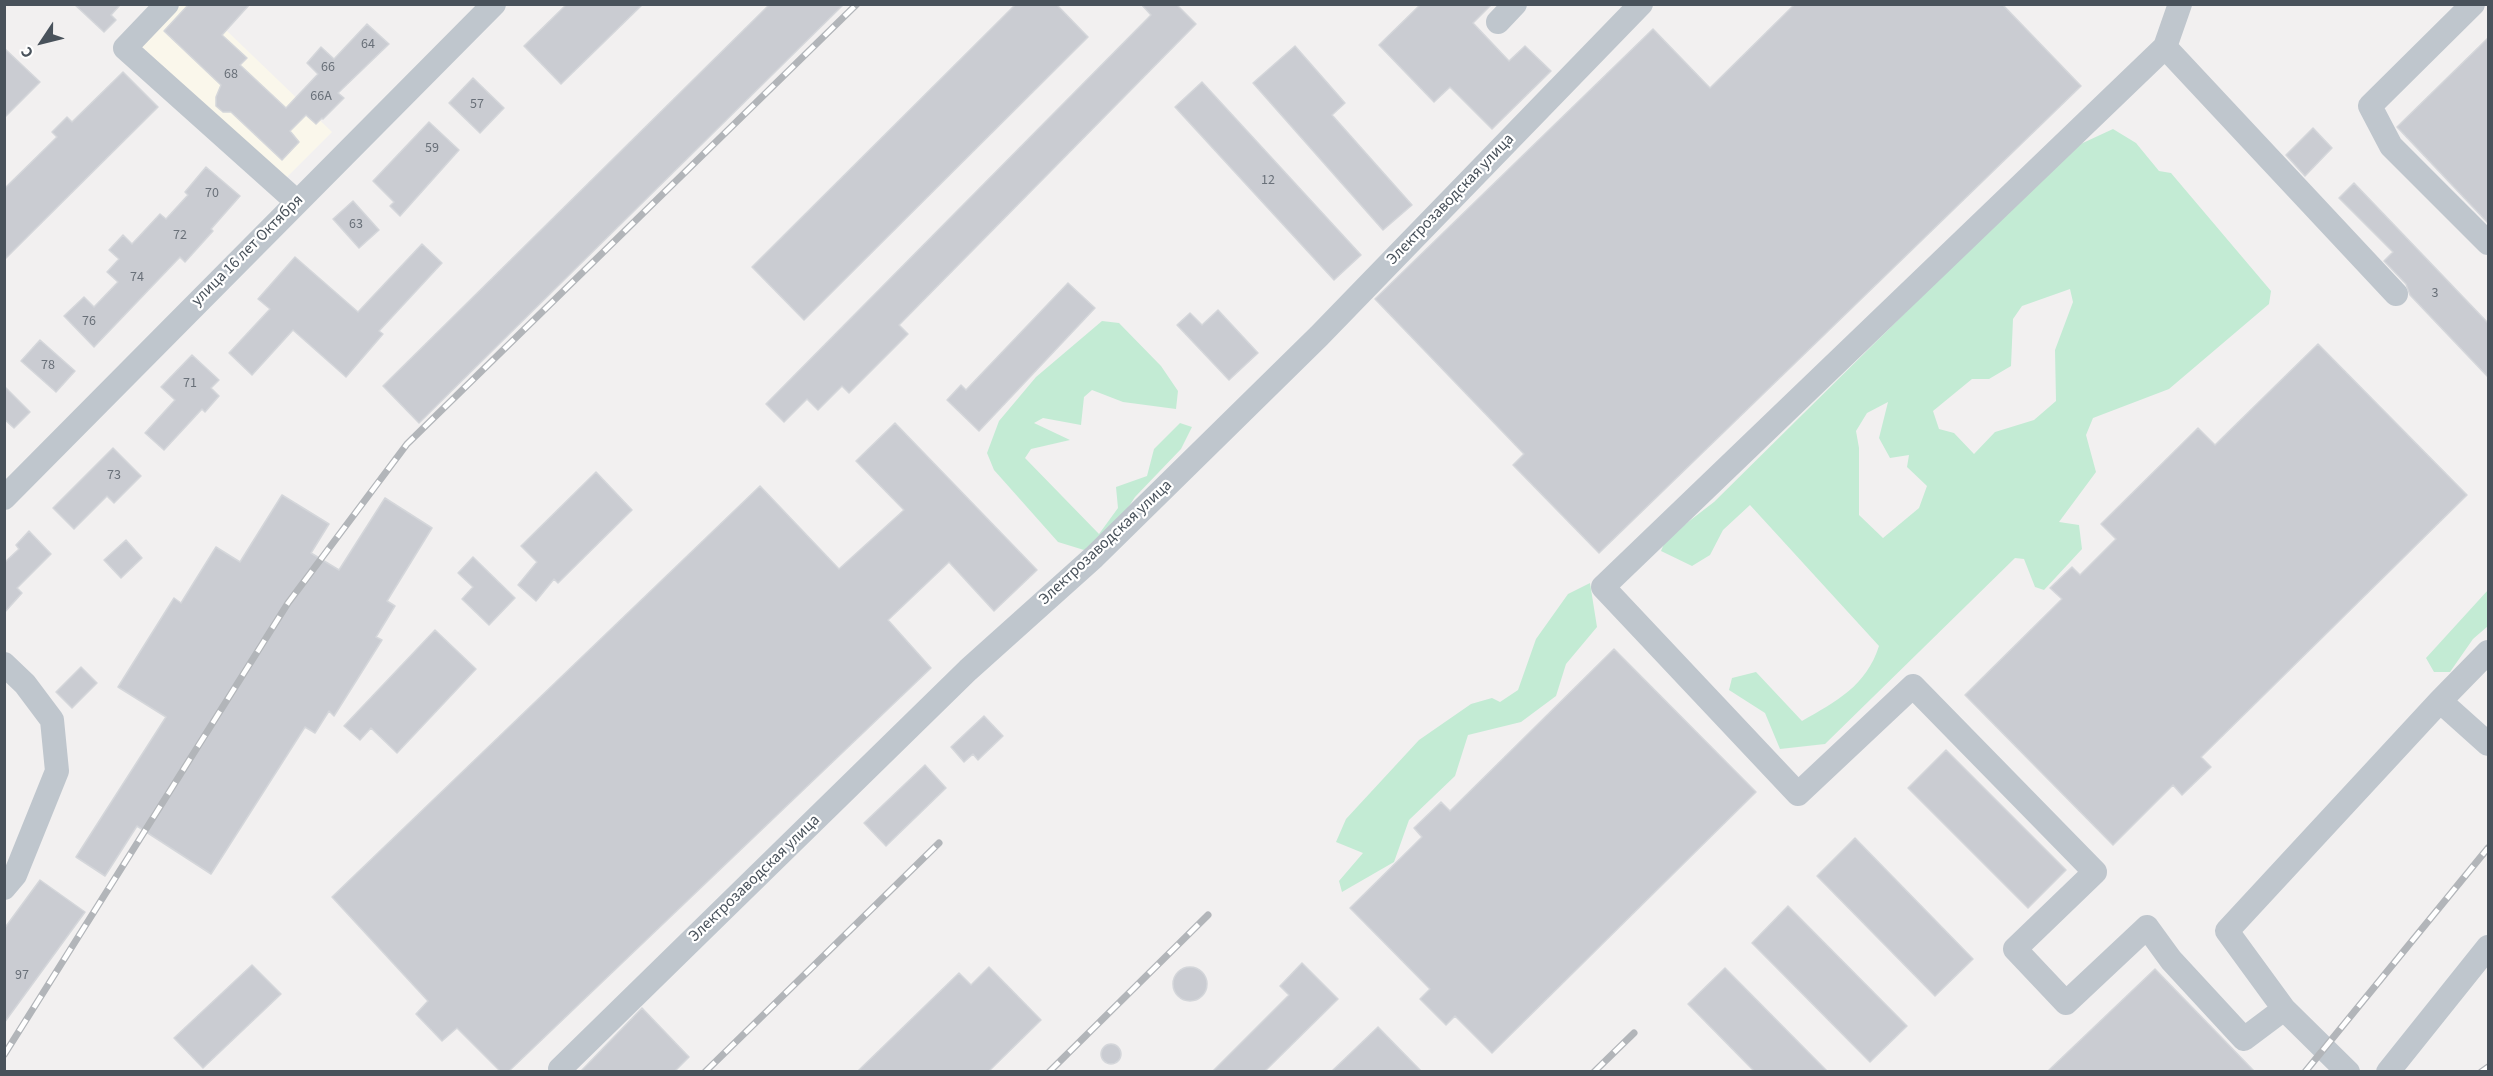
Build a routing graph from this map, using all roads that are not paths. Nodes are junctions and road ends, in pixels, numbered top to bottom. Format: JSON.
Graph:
{"nodes":[{"id":1,"x":167,"y":4,"type":"edge"},
{"id":2,"x":494,"y":4,"type":"edge"},
{"id":3,"x":1515,"y":4,"type":"edge"},
{"id":4,"x":1641,"y":4,"type":"edge"},
{"id":5,"x":2180,"y":4,"type":"edge"},
{"id":6,"x":2473,"y":4,"type":"edge"},
{"id":7,"x":1498,"y":22,"type":"dead end"},
{"id":8,"x":2165,"y":47,"type":"junction"},
{"id":9,"x":297,"y":202,"type":"junction"},
{"id":10,"x":2488,"y":243,"type":"edge"},
{"id":11,"x":2396,"y":294,"type":"dead end"},
{"id":12,"x":4,"y":498,"type":"edge"},
{"id":13,"x":2488,"y":652,"type":"edge"},
{"id":14,"x":4,"y":664,"type":"edge"},
{"id":15,"x":2440,"y":701,"type":"junction"},
{"id":16,"x":2488,"y":744,"type":"edge"},
{"id":17,"x":4,"y":888,"type":"edge"},
{"id":18,"x":2488,"y":947,"type":"edge"},
{"id":19,"x":2284,"y":1009,"type":"junction"},
{"id":20,"x":560,"y":1070,"type":"dead end"},
{"id":21,"x":2348,"y":1071,"type":"edge"},
{"id":22,"x":2388,"y":1071,"type":"edge"}],
"edges":[{"from":1,"to":9,"type":"street"},
{"from":2,"to":9,"type":"street","name":"улица 16 лет Октября"},
{"from":3,"to":7,"type":"street"},
{"from":4,"to":20,"type":"street","name":"Электрозаводская улица"},
{"from":5,"to":8,"type":"street"},
{"from":6,"to":10,"type":"street"},
{"from":8,"to":11,"type":"street"},
{"from":8,"to":19,"type":"street"},
{"from":9,"to":12,"type":"street","name":"улица 16 лет Октября"},
{"from":13,"to":15,"type":"street"},
{"from":14,"to":17,"type":"street"},
{"from":15,"to":16,"type":"street"},
{"from":15,"to":19,"type":"street"},
{"from":18,"to":22,"type":"street"},
{"from":19,"to":21,"type":"street"}]}
